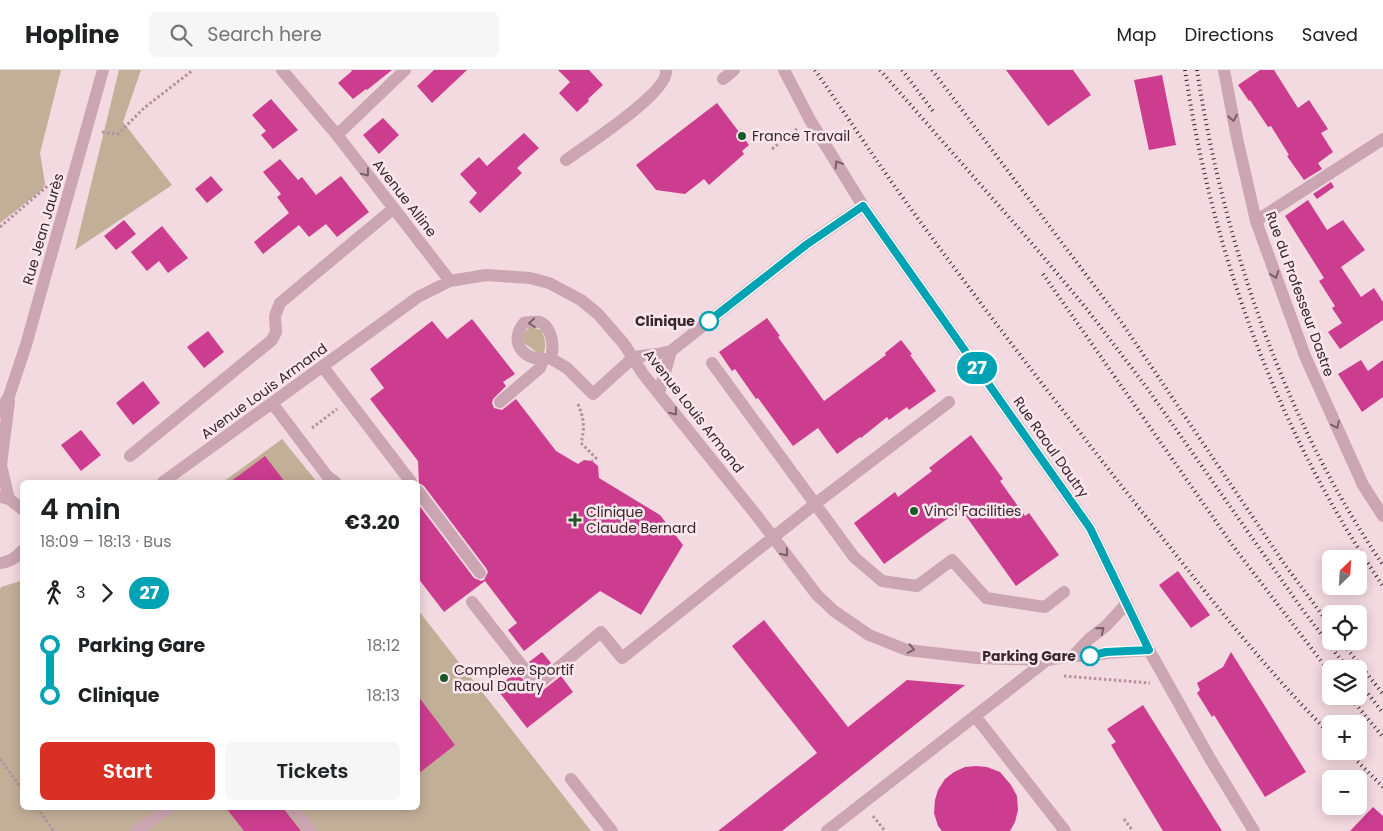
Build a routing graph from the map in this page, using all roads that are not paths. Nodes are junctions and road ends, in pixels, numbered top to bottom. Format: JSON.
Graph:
{"nodes":[{"id":1,"x":103,"y":70,"type":"edge"},
{"id":2,"x":282,"y":70,"type":"edge"},
{"id":3,"x":405,"y":70,"type":"edge"},
{"id":4,"x":666,"y":70,"type":"edge"},
{"id":5,"x":734,"y":70,"type":"edge"},
{"id":6,"x":784,"y":70,"type":"edge"},
{"id":7,"x":1224,"y":70,"type":"edge"},
{"id":8,"x":723,"y":79,"type":"dead end"},
{"id":9,"x":336,"y":135,"type":"junction"},
{"id":10,"x":1383,"y":139,"type":"edge"},
{"id":11,"x":566,"y":160,"type":"dead end"},
{"id":12,"x":863,"y":206,"type":"junction"},
{"id":13,"x":394,"y":208,"type":"junction"},
{"id":14,"x":1256,"y":221,"type":"junction"},
{"id":15,"x":450,"y":281,"type":"junction"},
{"id":16,"x":671,"y":351,"type":"junction"},
{"id":17,"x":634,"y":357,"type":"junction"},
{"id":18,"x":712,"y":363,"type":"dead end"},
{"id":19,"x":323,"y":367,"type":"junction"},
{"id":20,"x":659,"y":393,"type":"junction"},
{"id":21,"x":9,"y":396,"type":"junction"},
{"id":22,"x":500,"y":402,"type":"dead end"},
{"id":23,"x":949,"y":402,"type":"dead end"},
{"id":24,"x":272,"y":403,"type":"junction"},
{"id":25,"x":0,"y":412,"type":"edge"},
{"id":26,"x":130,"y":456,"type":"dead end"},
{"id":27,"x":166,"y":480,"type":"edge"},
{"id":28,"x":332,"y":480,"type":"edge"},
{"id":29,"x":409,"y":480,"type":"edge"},
{"id":30,"x":420,"y":494,"type":"edge"},
{"id":31,"x":5,"y":498,"type":"edge"},
{"id":32,"x":815,"y":504,"type":"junction"},
{"id":33,"x":20,"y":508,"type":"edge"},
{"id":34,"x":1383,"y":516,"type":"edge"},
{"id":35,"x":773,"y":537,"type":"junction"},
{"id":36,"x":20,"y":553,"type":"edge"},
{"id":37,"x":0,"y":563,"type":"edge"},
{"id":38,"x":480,"y":573,"type":"dead end"},
{"id":39,"x":1064,"y":592,"type":"dead end"},
{"id":40,"x":472,"y":602,"type":"dead end"},
{"id":41,"x":1127,"y":604,"type":"junction"},
{"id":42,"x":1149,"y":650,"type":"junction"},
{"id":43,"x":1074,"y":656,"type":"junction"},
{"id":44,"x":1047,"y":660,"type":"junction"},
{"id":45,"x":975,"y":716,"type":"junction"},
{"id":46,"x":571,"y":779,"type":"dead end"},
{"id":47,"x":166,"y":810,"type":"edge"},
{"id":48,"x":295,"y":810,"type":"edge"},
{"id":49,"x":138,"y":831,"type":"edge"},
{"id":50,"x":311,"y":831,"type":"edge"},
{"id":51,"x":612,"y":831,"type":"edge"},
{"id":52,"x":827,"y":831,"type":"edge"},
{"id":53,"x":1065,"y":831,"type":"edge"},
{"id":54,"x":1254,"y":831,"type":"edge"}],
"edges":[{"from":1,"to":21,"type":"street","name":"Rue Jean Jaurès"},
{"from":2,"to":9,"type":"street","name":"Avenue Alline"},
{"from":3,"to":9,"type":"street"},
{"from":4,"to":11,"type":"street"},
{"from":5,"to":8,"type":"street"},
{"from":12,"to":6,"type":"street","name":"Rue Raoul Dautry","one_way":true},
{"from":7,"to":14,"type":"street","name":"Rue du Professeur Dastre","one_way":true},
{"from":9,"to":13,"type":"street","name":"Avenue Alline","one_way":true},
{"from":10,"to":14,"type":"street"},
{"from":12,"to":16,"type":"street"},
{"from":12,"to":41,"type":"street","name":"Rue Raoul Dautry"},
{"from":13,"to":15,"type":"street","name":"Avenue Alline"},
{"from":13,"to":26,"type":"street"},
{"from":14,"to":34,"type":"street","name":"Rue du Professeur Dastre","one_way":true},
{"from":15,"to":17,"type":"street","name":"Avenue Louis Armand"},
{"from":15,"to":19,"type":"street","name":"Avenue Louis Armand"},
{"from":16,"to":17,"type":"street"},
{"from":16,"to":20,"type":"street"},
{"from":17,"to":20,"type":"street","name":"Avenue Louis Armand"},
{"from":17,"to":22,"type":"street"},
{"from":18,"to":32,"type":"street"},
{"from":19,"to":24,"type":"street","name":"Avenue Louis Armand"},
{"from":19,"to":29,"type":"street"},
{"from":20,"to":35,"type":"street","name":"Avenue Louis Armand","one_way":true},
{"from":21,"to":25,"type":"street","name":"Rue Jean Jaurès"},
{"from":21,"to":31,"type":"street","name":"Rue Jean Jaurès"},
{"from":23,"to":32,"type":"street"},
{"from":24,"to":27,"type":"street","name":"Avenue Louis Armand"},
{"from":24,"to":28,"type":"street"},
{"from":30,"to":38,"type":"street"},
{"from":31,"to":33,"type":"street"},
{"from":32,"to":35,"type":"street"},
{"from":32,"to":39,"type":"street"},
{"from":35,"to":40,"type":"street"},
{"from":35,"to":44,"type":"street","name":"Avenue Louis Armand","one_way":true},
{"from":36,"to":37,"type":"street"},
{"from":41,"to":42,"type":"street","name":"Rue Raoul Dautry"},
{"from":43,"to":41,"type":"street","one_way":true},
{"from":42,"to":43,"type":"street","name":"Avenue Louis Armand"},
{"from":42,"to":54,"type":"street","name":"Rue Raoul Dautry"},
{"from":43,"to":44,"type":"street","name":"Avenue Louis Armand"},
{"from":44,"to":45,"type":"street"},
{"from":45,"to":52,"type":"street"},
{"from":45,"to":53,"type":"street"},
{"from":46,"to":51,"type":"street"},
{"from":47,"to":49,"type":"street"},
{"from":48,"to":50,"type":"street"}]}
